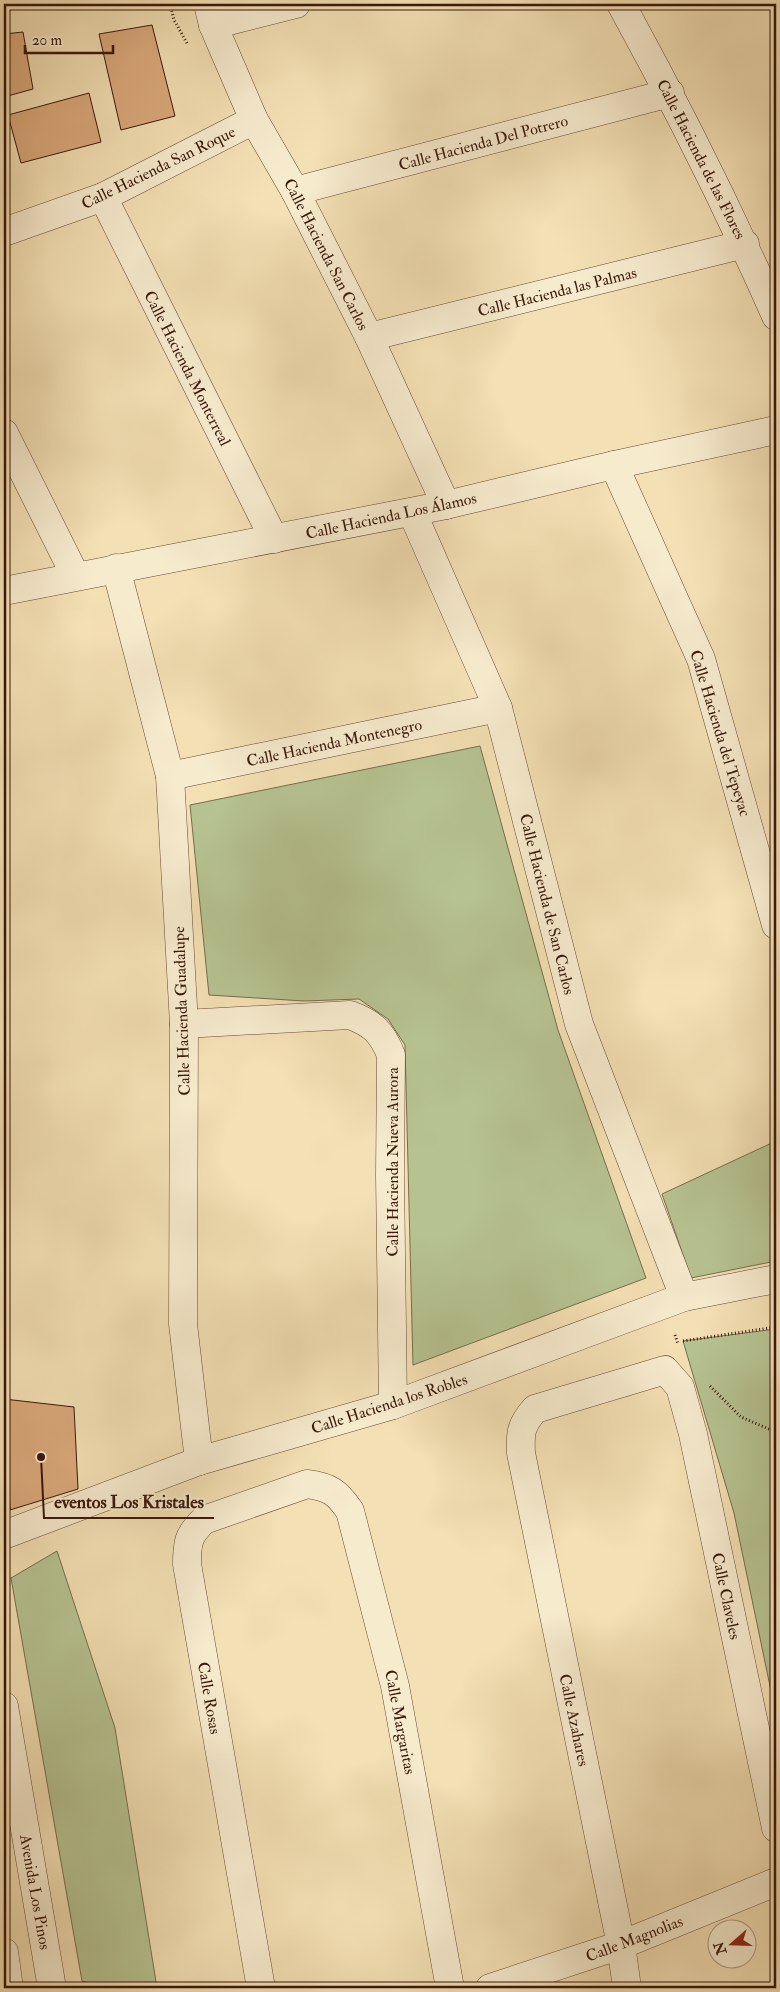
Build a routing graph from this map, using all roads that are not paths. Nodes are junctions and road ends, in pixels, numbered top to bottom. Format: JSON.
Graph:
{"nodes":[{"id":1,"x":296,"y":4,"type":"edge"},
{"id":2,"x":621,"y":4,"type":"edge"},
{"id":3,"x":211,"y":14,"type":"edge"},
{"id":4,"x":670,"y":93,"type":"junction"},
{"id":5,"x":254,"y":120,"type":"junction"},
{"id":6,"x":295,"y":191,"type":"junction"},
{"id":7,"x":103,"y":197,"type":"junction"},
{"id":8,"x":4,"y":232,"type":"edge"},
{"id":9,"x":744,"y":244,"type":"junction"},
{"id":10,"x":776,"y":316,"type":"edge"},
{"id":11,"x":369,"y":337,"type":"junction"},
{"id":12,"x":776,"y":430,"type":"edge"},
{"id":13,"x":4,"y":433,"type":"edge"},
{"id":14,"x":614,"y":465,"type":"junction"},
{"id":15,"x":446,"y":505,"type":"junction"},
{"id":16,"x":412,"y":512,"type":"junction"},
{"id":17,"x":274,"y":539,"type":"junction"},
{"id":18,"x":116,"y":568,"type":"junction"},
{"id":19,"x":76,"y":575,"type":"junction"},
{"id":20,"x":4,"y":591,"type":"edge"},
{"id":21,"x":498,"y":708,"type":"junction"},
{"id":22,"x":170,"y":776,"type":"junction"},
{"id":23,"x":776,"y":925,"type":"edge"},
{"id":24,"x":184,"y":1024,"type":"junction"},
{"id":25,"x":776,"y":1279,"type":"edge"},
{"id":26,"x":684,"y":1297,"type":"junction"},
{"id":27,"x":665,"y":1370,"type":"joint"},
{"id":28,"x":394,"y":1405,"type":"junction"},
{"id":29,"x":199,"y":1461,"type":"junction"},
{"id":30,"x":307,"y":1484,"type":"joint"},
{"id":31,"x":4,"y":1535,"type":"edge"},
{"id":32,"x":4,"y":1706,"type":"edge"},
{"id":33,"x":776,"y":1828,"type":"edge"},
{"id":34,"x":776,"y":1882,"type":"edge"},
{"id":35,"x":621,"y":1945,"type":"junction"},
{"id":36,"x":4,"y":1952,"type":"edge"},
{"id":37,"x":56,"y":1984,"type":"edge"},
{"id":38,"x":9,"y":1988,"type":"edge"},
{"id":39,"x":260,"y":1988,"type":"edge"},
{"id":40,"x":450,"y":1988,"type":"edge"},
{"id":41,"x":490,"y":1988,"type":"edge"},
{"id":42,"x":627,"y":1988,"type":"edge"}],
"edges":[{"from":1,"to":3,"type":"street"},
{"from":2,"to":4,"type":"street","name":"Calle Hacienda de las Flores"},
{"from":3,"to":5,"type":"street","name":"Calle Hacienda San Carlos"},
{"from":4,"to":6,"type":"street","name":"Calle Hacienda Del Potrero"},
{"from":4,"to":9,"type":"street","name":"Calle Hacienda de las Flores"},
{"from":5,"to":6,"type":"street","name":"Calle Hacienda San Carlos"},
{"from":5,"to":7,"type":"street","name":"Calle Hacienda San Roque"},
{"from":6,"to":11,"type":"street","name":"Calle Hacienda San Carlos"},
{"from":7,"to":8,"type":"street","name":"Calle Hacienda San Roque"},
{"from":7,"to":17,"type":"street","name":"Calle Hacienda Monterreal"},
{"from":9,"to":10,"type":"street","name":"Calle Hacienda de las Flores"},
{"from":9,"to":11,"type":"street","name":"Calle Hacienda las Palmas"},
{"from":11,"to":15,"type":"street","name":"Calle Hacienda San Carlos"},
{"from":12,"to":14,"type":"street","name":"Calle Hacienda Los Álamos"},
{"from":13,"to":19,"type":"street"},
{"from":14,"to":15,"type":"street","name":"Calle Hacienda Los Álamos"},
{"from":14,"to":23,"type":"street","name":"Calle Hacienda del Tepeyac"},
{"from":15,"to":16,"type":"street","name":"Calle Hacienda Los Álamos"},
{"from":16,"to":17,"type":"street","name":"Calle Hacienda Los Álamos"},
{"from":16,"to":21,"type":"street","name":"Calle Hacienda de San Carlos"},
{"from":17,"to":18,"type":"street","name":"Calle Hacienda Los Álamos"},
{"from":18,"to":19,"type":"street","name":"Calle Hacienda Los Álamos"},
{"from":18,"to":22,"type":"street","name":"Calle Hacienda Guadalupe"},
{"from":19,"to":20,"type":"street","name":"Calle Hacienda Los Álamos"},
{"from":21,"to":22,"type":"street","name":"Calle Hacienda Montenegro"},
{"from":21,"to":26,"type":"street","name":"Calle Hacienda de San Carlos"},
{"from":22,"to":24,"type":"street","name":"Calle Hacienda Guadalupe"},
{"from":24,"to":28,"type":"street","name":"Calle Hacienda Nueva Aurora"},
{"from":24,"to":29,"type":"street","name":"Calle Hacienda Guadalupe"},
{"from":25,"to":26,"type":"street","name":"Calle Hacienda los Robles"},
{"from":26,"to":28,"type":"street","name":"Calle Hacienda los Robles"},
{"from":27,"to":33,"type":"street","name":"Calle Claveles"},
{"from":27,"to":35,"type":"street","name":"Calle Azahares"},
{"from":28,"to":29,"type":"street","name":"Calle Hacienda los Robles"},
{"from":29,"to":31,"type":"street","name":"Calle Hacienda los Robles"},
{"from":30,"to":39,"type":"street","name":"Calle Rosas"},
{"from":30,"to":40,"type":"street","name":"Calle Margaritas"},
{"from":32,"to":37,"type":"street","name":"Avenida Los Pinos"},
{"from":34,"to":35,"type":"street","name":"Calle Magnolias"},
{"from":35,"to":41,"type":"street","name":"Calle Magnolias"},
{"from":35,"to":42,"type":"street","name":"Calle Azahares"},
{"from":36,"to":38,"type":"street"}]}
